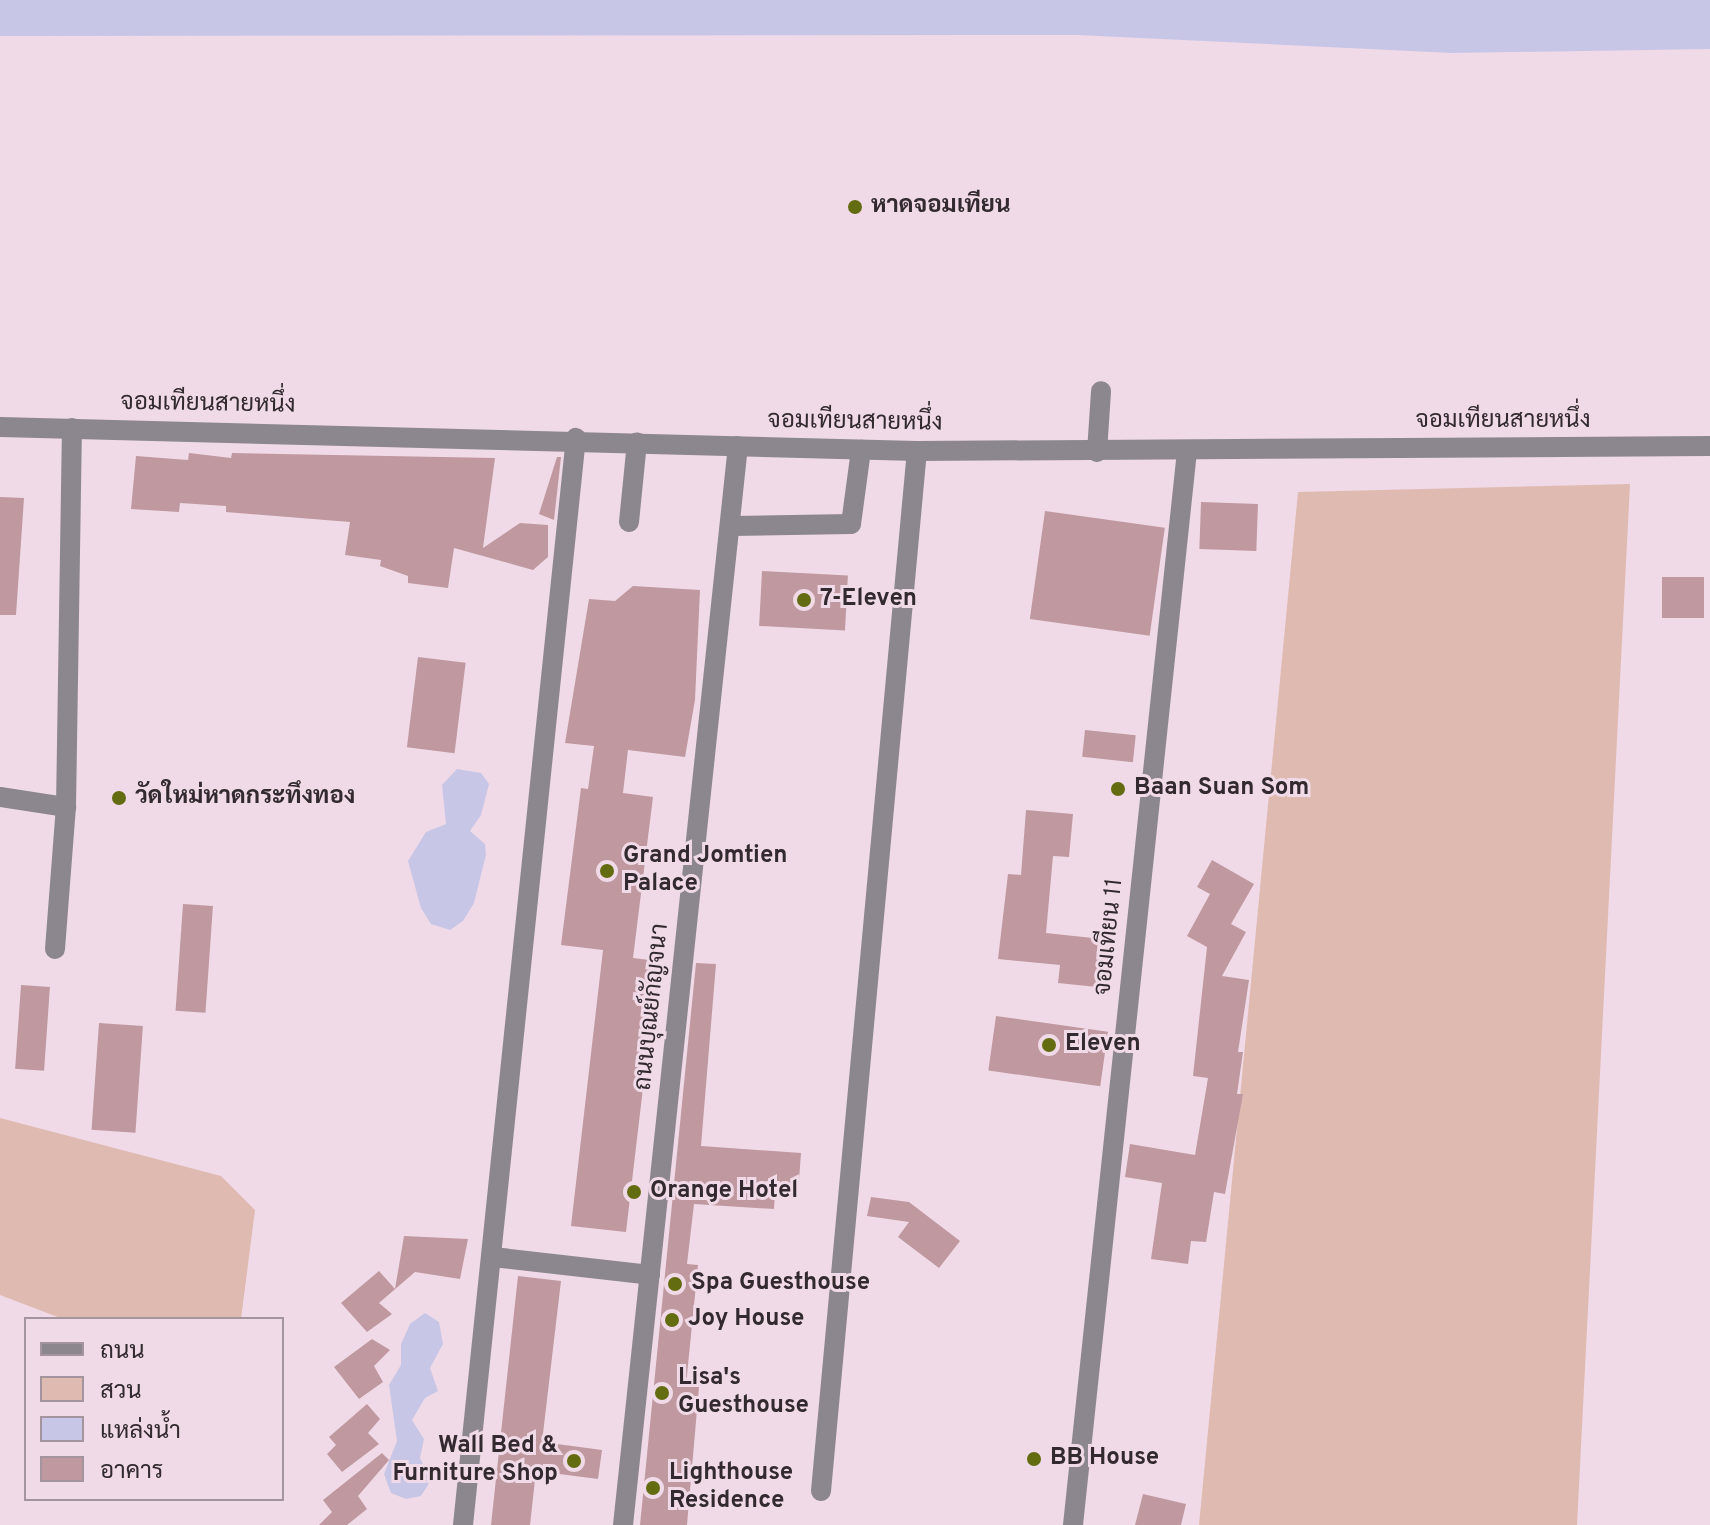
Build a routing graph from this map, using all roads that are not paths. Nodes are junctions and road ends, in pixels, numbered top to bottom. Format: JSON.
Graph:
{"nodes":[{"id":1,"x":1101,"y":391,"type":"dead end"},
{"id":2,"x":0,"y":427,"type":"edge"},
{"id":3,"x":72,"y":428,"type":"junction"},
{"id":4,"x":576,"y":438,"type":"junction"},
{"id":5,"x":637,"y":442,"type":"junction"},
{"id":6,"x":738,"y":446,"type":"junction"},
{"id":7,"x":1710,"y":446,"type":"edge"},
{"id":8,"x":861,"y":450,"type":"junction"},
{"id":9,"x":917,"y":451,"type":"junction"},
{"id":10,"x":1187,"y":451,"type":"junction"},
{"id":11,"x":1097,"y":452,"type":"junction"},
{"id":12,"x":629,"y":522,"type":"dead end"},
{"id":13,"x":732,"y":526,"type":"junction"},
{"id":14,"x":0,"y":797,"type":"edge"},
{"id":15,"x":66,"y":807,"type":"junction"},
{"id":16,"x":55,"y":949,"type":"dead end"},
{"id":17,"x":493,"y":1257,"type":"junction"},
{"id":18,"x":650,"y":1275,"type":"junction"},
{"id":19,"x":821,"y":1491,"type":"dead end"},
{"id":20,"x":463,"y":1525,"type":"edge"},
{"id":21,"x":623,"y":1525,"type":"edge"},
{"id":22,"x":1073,"y":1525,"type":"edge"}],
"edges":[{"from":1,"to":11,"type":"street"},
{"from":2,"to":3,"type":"street","name":"จอมเทียนสายหนึ่ง"},
{"from":3,"to":4,"type":"street","name":"จอมเทียนสายหนึ่ง"},
{"from":3,"to":15,"type":"street"},
{"from":4,"to":5,"type":"street","name":"จอมเทียนสายหนึ่ง"},
{"from":4,"to":17,"type":"street"},
{"from":5,"to":6,"type":"street","name":"จอมเทียนสายหนึ่ง"},
{"from":5,"to":12,"type":"street"},
{"from":6,"to":8,"type":"street","name":"จอมเทียนสายหนึ่ง"},
{"from":6,"to":13,"type":"street","name":"ถนนบุณย์กัญจนา"},
{"from":7,"to":10,"type":"street","name":"จอมเทียนสายหนึ่ง"},
{"from":8,"to":9,"type":"street","name":"จอมเทียนสายหนึ่ง"},
{"from":8,"to":13,"type":"street"},
{"from":9,"to":11,"type":"street","name":"จอมเทียนสายหนึ่ง"},
{"from":9,"to":19,"type":"street"},
{"from":10,"to":11,"type":"street","name":"จอมเทียนสายหนึ่ง"},
{"from":10,"to":22,"type":"street","name":"จอมเทียน 11"},
{"from":13,"to":18,"type":"street","name":"ถนนบุณย์กัญจนา"},
{"from":14,"to":15,"type":"street"},
{"from":15,"to":16,"type":"street"},
{"from":17,"to":18,"type":"street"},
{"from":17,"to":20,"type":"street"},
{"from":18,"to":21,"type":"street","name":"ถนนบุณย์กัญจนา"}]}
